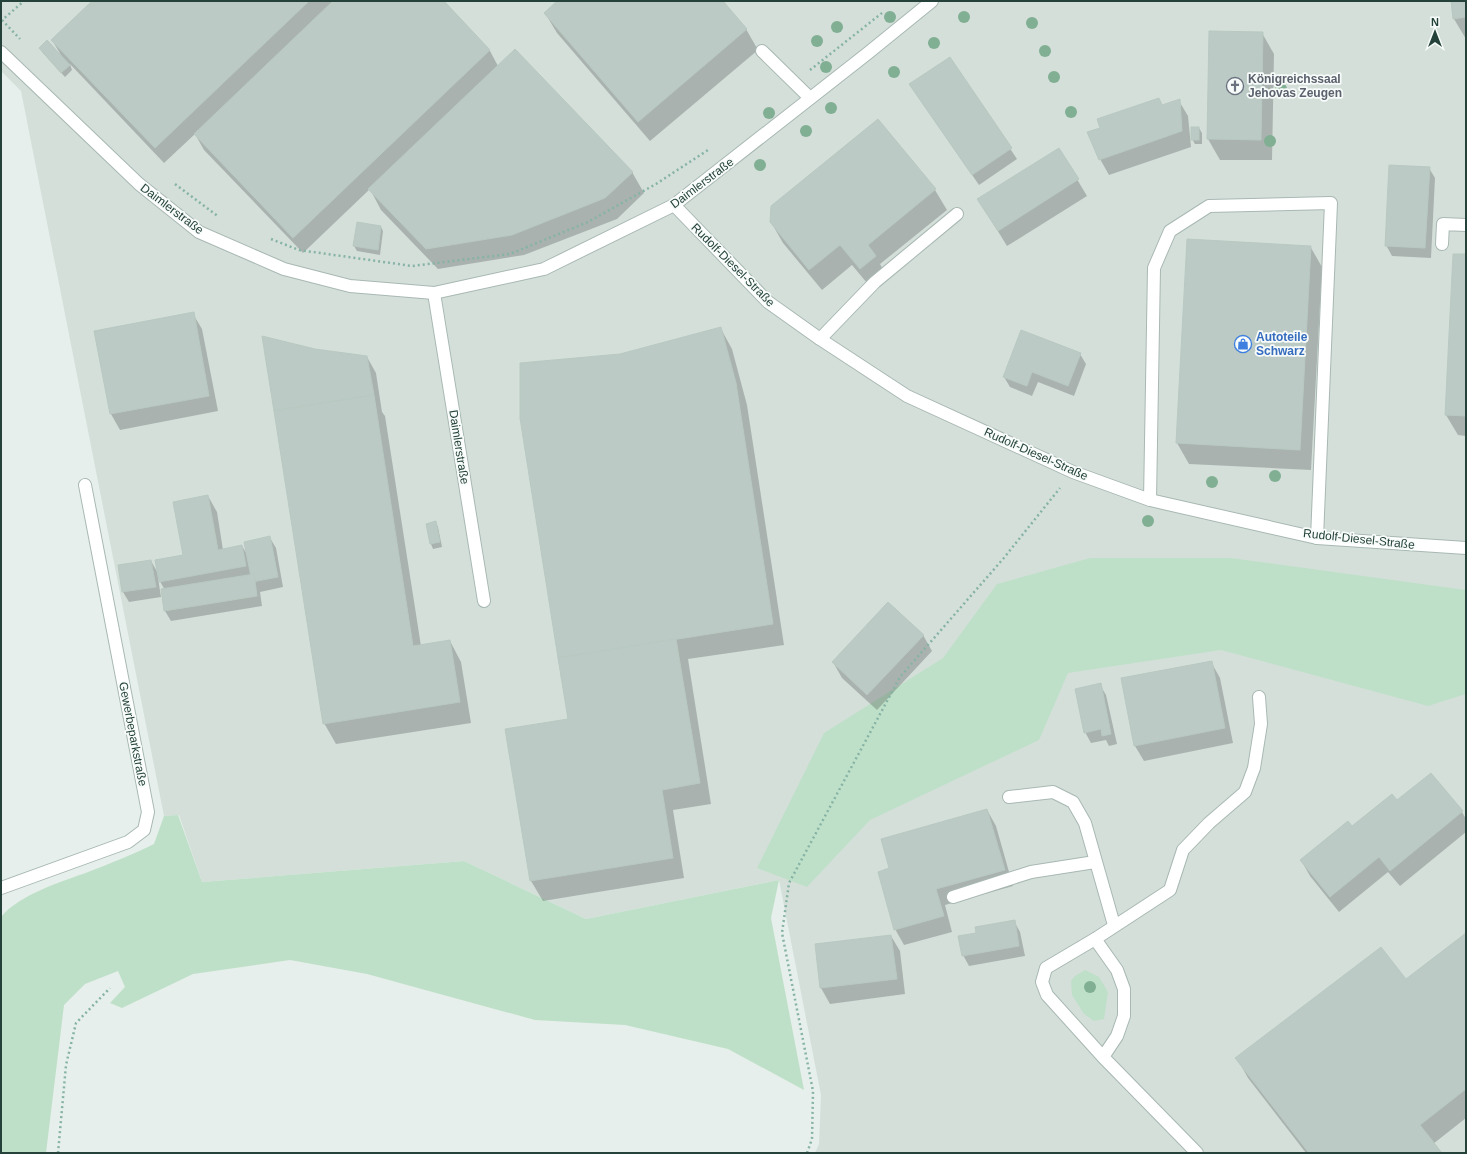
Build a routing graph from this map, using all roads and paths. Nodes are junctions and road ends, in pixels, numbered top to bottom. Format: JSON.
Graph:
{"nodes":[{"id":1,"x":24,"y":1,"type":"edge"},
{"id":2,"x":932,"y":1,"type":"edge"},
{"id":3,"x":884,"y":11,"type":"dead end"},
{"id":4,"x":1,"y":21,"type":"edge"},
{"id":5,"x":24,"y":44,"type":"dead end"},
{"id":6,"x":762,"y":51,"type":"dead end"},
{"id":7,"x":1,"y":52,"type":"edge"},
{"id":8,"x":794,"y":83,"type":"junction"},
{"id":9,"x":810,"y":98,"type":"junction"},
{"id":10,"x":709,"y":149,"type":"dead end"},
{"id":11,"x":174,"y":184,"type":"dead end"},
{"id":12,"x":674,"y":205,"type":"junction"},
{"id":13,"x":957,"y":214,"type":"dead end"},
{"id":14,"x":224,"y":221,"type":"dead end"},
{"id":15,"x":1466,"y":225,"type":"edge"},
{"id":16,"x":265,"y":237,"type":"dead end"},
{"id":17,"x":1442,"y":244,"type":"dead end"},
{"id":18,"x":434,"y":293,"type":"junction"},
{"id":19,"x":820,"y":339,"type":"junction"},
{"id":20,"x":1072,"y":472,"type":"junction"},
{"id":21,"x":86,"y":485,"type":"dead end"},
{"id":22,"x":1150,"y":500,"type":"junction"},
{"id":23,"x":1317,"y":538,"type":"junction"},
{"id":24,"x":1466,"y":548,"type":"edge"},
{"id":25,"x":484,"y":601,"type":"dead end"},
{"id":26,"x":1259,"y":697,"type":"dead end"},
{"id":27,"x":1010,"y":797,"type":"dead end"},
{"id":28,"x":1095,"y":862,"type":"junction"},
{"id":29,"x":1,"y":888,"type":"edge"},
{"id":30,"x":953,"y":897,"type":"dead end"},
{"id":31,"x":1114,"y":926,"type":"junction"},
{"id":32,"x":1095,"y":939,"type":"junction"},
{"id":33,"x":110,"y":988,"type":"dead end"},
{"id":34,"x":1103,"y":1057,"type":"junction"},
{"id":35,"x":58,"y":1153,"type":"edge"},
{"id":36,"x":807,"y":1153,"type":"edge"},
{"id":37,"x":1197,"y":1153,"type":"edge"}],
"edges":[{"from":1,"to":4,"type":"path"},
{"from":2,"to":9,"type":"street","name":"Daimlerstraße"},
{"from":3,"to":8,"type":"path"},
{"from":4,"to":5,"type":"path"},
{"from":6,"to":8,"type":"street"},
{"from":7,"to":18,"type":"street","name":"Daimlerstraße"},
{"from":8,"to":9,"type":"street"},
{"from":9,"to":12,"type":"street","name":"Daimlerstraße"},
{"from":10,"to":16,"type":"path"},
{"from":11,"to":14,"type":"path"},
{"from":12,"to":18,"type":"street","name":"Daimlerstraße"},
{"from":12,"to":19,"type":"street","name":"Rudolf-Diesel-Straße"},
{"from":13,"to":19,"type":"street"},
{"from":15,"to":17,"type":"street"},
{"from":18,"to":25,"type":"street","name":"Daimlerstraße"},
{"from":19,"to":20,"type":"street","name":"Rudolf-Diesel-Straße"},
{"from":20,"to":22,"type":"street","name":"Rudolf-Diesel-Straße"},
{"from":20,"to":36,"type":"path"},
{"from":21,"to":29,"type":"street","name":"Gewerbeparkstraße"},
{"from":22,"to":23,"type":"street","name":"Rudolf-Diesel-Straße"},
{"from":22,"to":23,"type":"street"},
{"from":23,"to":24,"type":"street","name":"Rudolf-Diesel-Straße"},
{"from":26,"to":31,"type":"street"},
{"from":27,"to":28,"type":"street"},
{"from":28,"to":30,"type":"street"},
{"from":28,"to":31,"type":"street"},
{"from":31,"to":32,"type":"street"},
{"from":32,"to":34,"type":"street"},
{"from":32,"to":34,"type":"street"},
{"from":33,"to":35,"type":"path"},
{"from":34,"to":37,"type":"street"}]}
